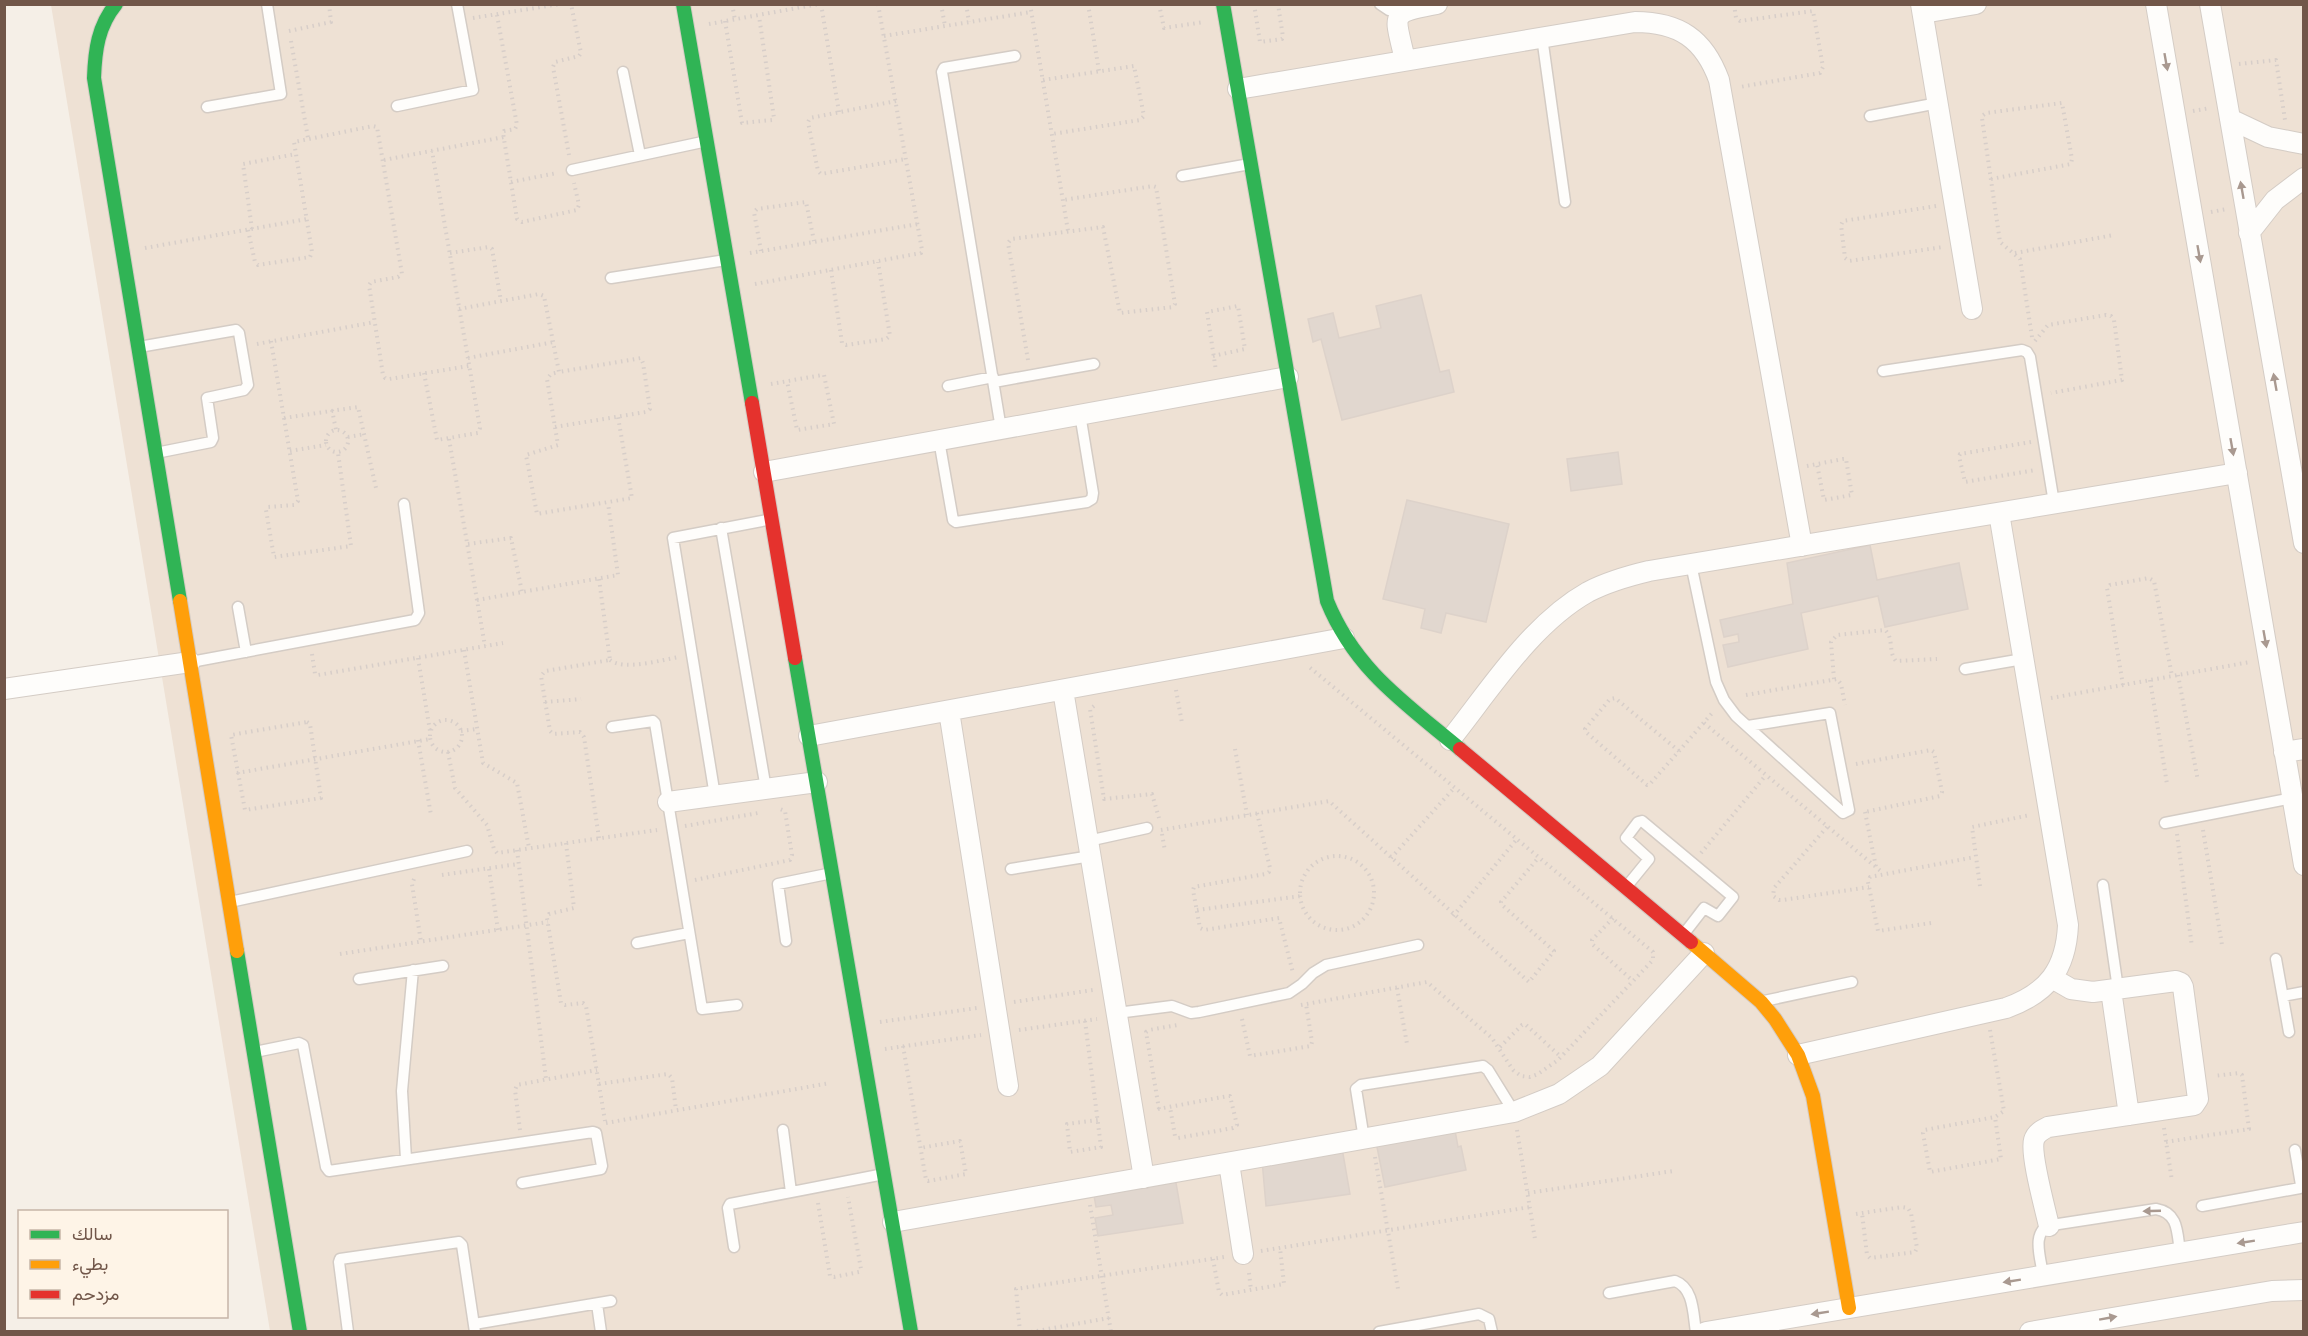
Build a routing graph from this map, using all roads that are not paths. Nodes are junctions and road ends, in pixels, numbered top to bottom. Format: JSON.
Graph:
{"nodes":[{"id":1,"x":116,"y":4,"type":"edge"},
{"id":2,"x":267,"y":4,"type":"edge"},
{"id":3,"x":458,"y":4,"type":"edge"},
{"id":4,"x":684,"y":4,"type":"edge"},
{"id":5,"x":1380,"y":4,"type":"edge"},
{"id":6,"x":1437,"y":4,"type":"edge"},
{"id":7,"x":1976,"y":4,"type":"edge"},
{"id":8,"x":2156,"y":4,"type":"edge"},
{"id":9,"x":2210,"y":4,"type":"edge"},
{"id":10,"x":1922,"y":9,"type":"edge"},
{"id":11,"x":1224,"y":11,"type":"edge"},
{"id":12,"x":1403,"y":12,"type":"junction"},
{"id":13,"x":1542,"y":38,"type":"junction"},
{"id":14,"x":1015,"y":56,"type":"dead end"},
{"id":15,"x":1405,"y":60,"type":"junction"},
{"id":16,"x":623,"y":72,"type":"dead end"},
{"id":17,"x":1238,"y":89,"type":"junction"},
{"id":18,"x":1938,"y":102,"type":"junction"},
{"id":19,"x":398,"y":106,"type":"dead end"},
{"id":20,"x":207,"y":107,"type":"dead end"},
{"id":21,"x":2228,"y":112,"type":"junction"},
{"id":22,"x":1870,"y":116,"type":"dead end"},
{"id":23,"x":707,"y":141,"type":"junction"},
{"id":24,"x":2296,"y":143,"type":"edge"},
{"id":25,"x":640,"y":155,"type":"junction"},
{"id":26,"x":1251,"y":164,"type":"junction"},
{"id":27,"x":572,"y":170,"type":"road end"},
{"id":28,"x":1182,"y":176,"type":"dead end"},
{"id":29,"x":2304,"y":177,"type":"edge"},
{"id":30,"x":1565,"y":202,"type":"dead end"},
{"id":31,"x":2249,"y":233,"type":"junction"},
{"id":32,"x":727,"y":258,"type":"junction"},
{"id":33,"x":611,"y":278,"type":"dead end"},
{"id":34,"x":1972,"y":309,"type":"dead end"},
{"id":35,"x":139,"y":347,"type":"junction"},
{"id":36,"x":1094,"y":364,"type":"dead end"},
{"id":37,"x":1883,"y":371,"type":"dead end"},
{"id":38,"x":1288,"y":377,"type":"junction"},
{"id":39,"x":993,"y":380,"type":"junction"},
{"id":40,"x":948,"y":386,"type":"dead end"},
{"id":41,"x":1080,"y":414,"type":"junction"},
{"id":42,"x":1001,"y":429,"type":"junction"},
{"id":43,"x":939,"y":440,"type":"junction"},
{"id":44,"x":156,"y":453,"type":"junction"},
{"id":45,"x":764,"y":472,"type":"junction"},
{"id":46,"x":2236,"y":473,"type":"junction"},
{"id":47,"x":2054,"y":503,"type":"junction"},
{"id":48,"x":404,"y":504,"type":"dead end"},
{"id":49,"x":1999,"y":513,"type":"junction"},
{"id":50,"x":772,"y":519,"type":"junction"},
{"id":51,"x":721,"y":528,"type":"junction"},
{"id":52,"x":2304,"y":543,"type":"edge"},
{"id":53,"x":1802,"y":546,"type":"junction"},
{"id":54,"x":1691,"y":564,"type":"junction"},
{"id":55,"x":238,"y":607,"type":"dead end"},
{"id":56,"x":1344,"y":638,"type":"junction"},
{"id":57,"x":246,"y":652,"type":"junction"},
{"id":58,"x":2023,"y":659,"type":"junction"},
{"id":59,"x":190,"y":662,"type":"junction"},
{"id":60,"x":1965,"y":669,"type":"dead end"},
{"id":61,"x":4,"y":689,"type":"edge"},
{"id":62,"x":1063,"y":690,"type":"junction"},
{"id":63,"x":949,"y":711,"type":"junction"},
{"id":64,"x":1748,"y":726,"type":"junction"},
{"id":65,"x":612,"y":728,"type":"dead end"},
{"id":66,"x":809,"y":736,"type":"junction"},
{"id":67,"x":1450,"y":740,"type":"junction"},
{"id":68,"x":2294,"y":750,"type":"edge"},
{"id":69,"x":817,"y":782,"type":"junction"},
{"id":70,"x":766,"y":789,"type":"junction"},
{"id":71,"x":715,"y":796,"type":"junction"},
{"id":72,"x":2292,"y":798,"type":"junction"},
{"id":73,"x":668,"y":802,"type":"junction"},
{"id":74,"x":2170,"y":822,"type":"road end"},
{"id":75,"x":1147,"y":828,"type":"dead end"},
{"id":76,"x":1090,"y":849,"type":"junction"},
{"id":77,"x":467,"y":851,"type":"dead end"},
{"id":78,"x":2304,"y":865,"type":"edge"},
{"id":79,"x":1011,"y":869,"type":"dead end"},
{"id":80,"x":832,"y":873,"type":"junction"},
{"id":81,"x":2103,"y":885,"type":"dead end"},
{"id":82,"x":1626,"y":887,"type":"junction"},
{"id":83,"x":230,"y":902,"type":"junction"},
{"id":84,"x":689,"y":933,"type":"junction"},
{"id":85,"x":1683,"y":935,"type":"junction"},
{"id":86,"x":786,"y":941,"type":"dead end"},
{"id":87,"x":636,"y":943,"type":"dead end"},
{"id":88,"x":1418,"y":945,"type":"dead end"},
{"id":89,"x":1704,"y":952,"type":"junction"},
{"id":90,"x":2276,"y":959,"type":"dead end"},
{"id":91,"x":443,"y":966,"type":"dead end"},
{"id":92,"x":413,"y":970,"type":"junction"},
{"id":93,"x":2052,"y":978,"type":"junction"},
{"id":94,"x":359,"y":979,"type":"dead end"},
{"id":95,"x":1852,"y":982,"type":"dead end"},
{"id":96,"x":2114,"y":989,"type":"junction"},
{"id":97,"x":2304,"y":992,"type":"edge"},
{"id":98,"x":2283,"y":996,"type":"junction"},
{"id":99,"x":1761,"y":1002,"type":"junction"},
{"id":100,"x":737,"y":1005,"type":"dead end"},
{"id":101,"x":1117,"y":1012,"type":"junction"},
{"id":102,"x":2289,"y":1032,"type":"dead end"},
{"id":103,"x":254,"y":1052,"type":"junction"},
{"id":104,"x":1797,"y":1055,"type":"junction"},
{"id":105,"x":1008,"y":1086,"type":"dead end"},
{"id":106,"x":1514,"y":1112,"type":"junction"},
{"id":107,"x":2129,"y":1115,"type":"junction"},
{"id":108,"x":783,"y":1130,"type":"dead end"},
{"id":109,"x":1368,"y":1139,"type":"junction"},
{"id":110,"x":2295,"y":1150,"type":"dead end"},
{"id":111,"x":406,"y":1159,"type":"junction"},
{"id":112,"x":1228,"y":1163,"type":"junction"},
{"id":113,"x":884,"y":1174,"type":"junction"},
{"id":114,"x":2302,"y":1177,"type":"edge"},
{"id":115,"x":1144,"y":1178,"type":"junction"},
{"id":116,"x":522,"y":1183,"type":"dead end"},
{"id":117,"x":791,"y":1192,"type":"junction"},
{"id":118,"x":2202,"y":1206,"type":"dead end"},
{"id":119,"x":892,"y":1222,"type":"junction"},
{"id":120,"x":2049,"y":1226,"type":"junction"},
{"id":121,"x":2304,"y":1232,"type":"edge"},
{"id":122,"x":734,"y":1247,"type":"dead end"},
{"id":123,"x":2180,"y":1252,"type":"junction"},
{"id":124,"x":1243,"y":1254,"type":"dead end"},
{"id":125,"x":2043,"y":1275,"type":"junction"},
{"id":126,"x":2304,"y":1290,"type":"edge"},
{"id":127,"x":1609,"y":1293,"type":"dead end"},
{"id":128,"x":611,"y":1301,"type":"dead end"},
{"id":129,"x":597,"y":1304,"type":"junction"},
{"id":130,"x":1849,"y":1308,"type":"junction"},
{"id":131,"x":475,"y":1328,"type":"edge"},
{"id":132,"x":300,"y":1332,"type":"edge"},
{"id":133,"x":348,"y":1332,"type":"edge"},
{"id":134,"x":601,"y":1332,"type":"edge"},
{"id":135,"x":911,"y":1332,"type":"edge"},
{"id":136,"x":1379,"y":1332,"type":"edge"},
{"id":137,"x":1492,"y":1332,"type":"edge"},
{"id":138,"x":1696,"y":1332,"type":"edge"},
{"id":139,"x":1706,"y":1332,"type":"edge"},
{"id":140,"x":2030,"y":1332,"type":"edge"}],
"edges":[{"from":1,"to":35,"type":"street"},
{"from":2,"to":20,"type":"lane"},
{"from":3,"to":19,"type":"lane"},
{"from":4,"to":23,"type":"street"},
{"from":5,"to":12,"type":"lane"},
{"from":6,"to":12,"type":"street"},
{"from":7,"to":10,"type":"street"},
{"from":8,"to":46,"type":"street","one_way":true},
{"from":9,"to":21,"type":"street"},
{"from":10,"to":18,"type":"street"},
{"from":11,"to":17,"type":"street"},
{"from":12,"to":15,"type":"street"},
{"from":13,"to":15,"type":"street"},
{"from":13,"to":30,"type":"lane"},
{"from":13,"to":53,"type":"street"},
{"from":14,"to":39,"type":"lane"},
{"from":15,"to":17,"type":"street"},
{"from":16,"to":25,"type":"lane"},
{"from":17,"to":26,"type":"street"},
{"from":18,"to":22,"type":"lane"},
{"from":18,"to":34,"type":"street"},
{"from":21,"to":24,"type":"street"},
{"from":31,"to":21,"type":"street","one_way":true},
{"from":23,"to":25,"type":"lane"},
{"from":23,"to":32,"type":"street"},
{"from":25,"to":27,"type":"lane"},
{"from":26,"to":28,"type":"lane"},
{"from":26,"to":38,"type":"street"},
{"from":29,"to":31,"type":"street"},
{"from":52,"to":31,"type":"street","one_way":true},
{"from":32,"to":33,"type":"lane"},
{"from":32,"to":45,"type":"street"},
{"from":35,"to":44,"type":"street"},
{"from":35,"to":44,"type":"lane"},
{"from":36,"to":39,"type":"lane"},
{"from":37,"to":47,"type":"lane"},
{"from":38,"to":41,"type":"street"},
{"from":38,"to":56,"type":"street"},
{"from":39,"to":40,"type":"lane"},
{"from":39,"to":42,"type":"lane"},
{"from":41,"to":42,"type":"street"},
{"from":41,"to":43,"type":"lane"},
{"from":42,"to":43,"type":"street"},
{"from":43,"to":45,"type":"street"},
{"from":44,"to":59,"type":"street"},
{"from":45,"to":50,"type":"street"},
{"from":46,"to":47,"type":"street"},
{"from":46,"to":68,"type":"street","one_way":true},
{"from":47,"to":49,"type":"street"},
{"from":48,"to":57,"type":"lane"},
{"from":49,"to":53,"type":"street"},
{"from":49,"to":58,"type":"street"},
{"from":50,"to":51,"type":"lane"},
{"from":50,"to":66,"type":"street"},
{"from":51,"to":70,"type":"lane"},
{"from":51,"to":71,"type":"lane"},
{"from":53,"to":54,"type":"street"},
{"from":54,"to":64,"type":"lane"},
{"from":54,"to":67,"type":"street"},
{"from":55,"to":57,"type":"lane"},
{"from":56,"to":62,"type":"street"},
{"from":56,"to":67,"type":"street"},
{"from":57,"to":59,"type":"lane"},
{"from":58,"to":60,"type":"lane"},
{"from":58,"to":93,"type":"street"},
{"from":59,"to":61,"type":"street"},
{"from":59,"to":83,"type":"street"},
{"from":62,"to":63,"type":"street"},
{"from":62,"to":76,"type":"street"},
{"from":63,"to":66,"type":"street"},
{"from":63,"to":105,"type":"street"},
{"from":64,"to":64,"type":"lane"},
{"from":65,"to":73,"type":"lane"},
{"from":66,"to":69,"type":"street"},
{"from":67,"to":82,"type":"street"},
{"from":68,"to":72,"type":"street"},
{"from":69,"to":70,"type":"street"},
{"from":69,"to":80,"type":"street"},
{"from":70,"to":71,"type":"street"},
{"from":71,"to":73,"type":"street"},
{"from":72,"to":74,"type":"lane"},
{"from":72,"to":78,"type":"street"},
{"from":73,"to":84,"type":"lane"},
{"from":75,"to":76,"type":"lane"},
{"from":76,"to":79,"type":"lane"},
{"from":76,"to":101,"type":"street"},
{"from":77,"to":83,"type":"lane"},
{"from":80,"to":86,"type":"lane"},
{"from":80,"to":113,"type":"street"},
{"from":81,"to":96,"type":"lane"},
{"from":82,"to":85,"type":"street"},
{"from":82,"to":85,"type":"lane"},
{"from":83,"to":103,"type":"street"},
{"from":84,"to":87,"type":"lane"},
{"from":84,"to":100,"type":"lane"},
{"from":85,"to":89,"type":"street"},
{"from":88,"to":101,"type":"lane"},
{"from":89,"to":99,"type":"street"},
{"from":89,"to":106,"type":"street"},
{"from":90,"to":98,"type":"lane"},
{"from":91,"to":92,"type":"lane"},
{"from":92,"to":94,"type":"lane"},
{"from":92,"to":111,"type":"lane"},
{"from":93,"to":96,"type":"street"},
{"from":93,"to":104,"type":"street"},
{"from":95,"to":99,"type":"lane"},
{"from":96,"to":107,"type":"street"},
{"from":96,"to":107,"type":"street"},
{"from":97,"to":98,"type":"lane"},
{"from":98,"to":102,"type":"lane"},
{"from":99,"to":104,"type":"street"},
{"from":101,"to":115,"type":"street"},
{"from":103,"to":111,"type":"lane"},
{"from":103,"to":132,"type":"street"},
{"from":104,"to":130,"type":"street"},
{"from":106,"to":109,"type":"street"},
{"from":106,"to":109,"type":"lane"},
{"from":107,"to":120,"type":"street"},
{"from":108,"to":117,"type":"lane"},
{"from":109,"to":112,"type":"street"},
{"from":110,"to":114,"type":"lane"},
{"from":111,"to":116,"type":"lane"},
{"from":112,"to":115,"type":"street"},
{"from":112,"to":124,"type":"street"},
{"from":113,"to":117,"type":"lane"},
{"from":113,"to":119,"type":"street"},
{"from":114,"to":118,"type":"lane"},
{"from":115,"to":119,"type":"street"},
{"from":117,"to":122,"type":"lane"},
{"from":119,"to":135,"type":"street"},
{"from":123,"to":120,"type":"lane","one_way":true},
{"from":120,"to":125,"type":"lane"},
{"from":121,"to":123,"type":"street","one_way":true},
{"from":123,"to":125,"type":"street"},
{"from":125,"to":130,"type":"street","one_way":true},
{"from":140,"to":126,"type":"street","one_way":true},
{"from":127,"to":138,"type":"lane"},
{"from":128,"to":129,"type":"lane"},
{"from":129,"to":131,"type":"lane"},
{"from":129,"to":134,"type":"lane"},
{"from":130,"to":139,"type":"street","one_way":true},
{"from":131,"to":133,"type":"lane"},
{"from":136,"to":137,"type":"lane"}]}
